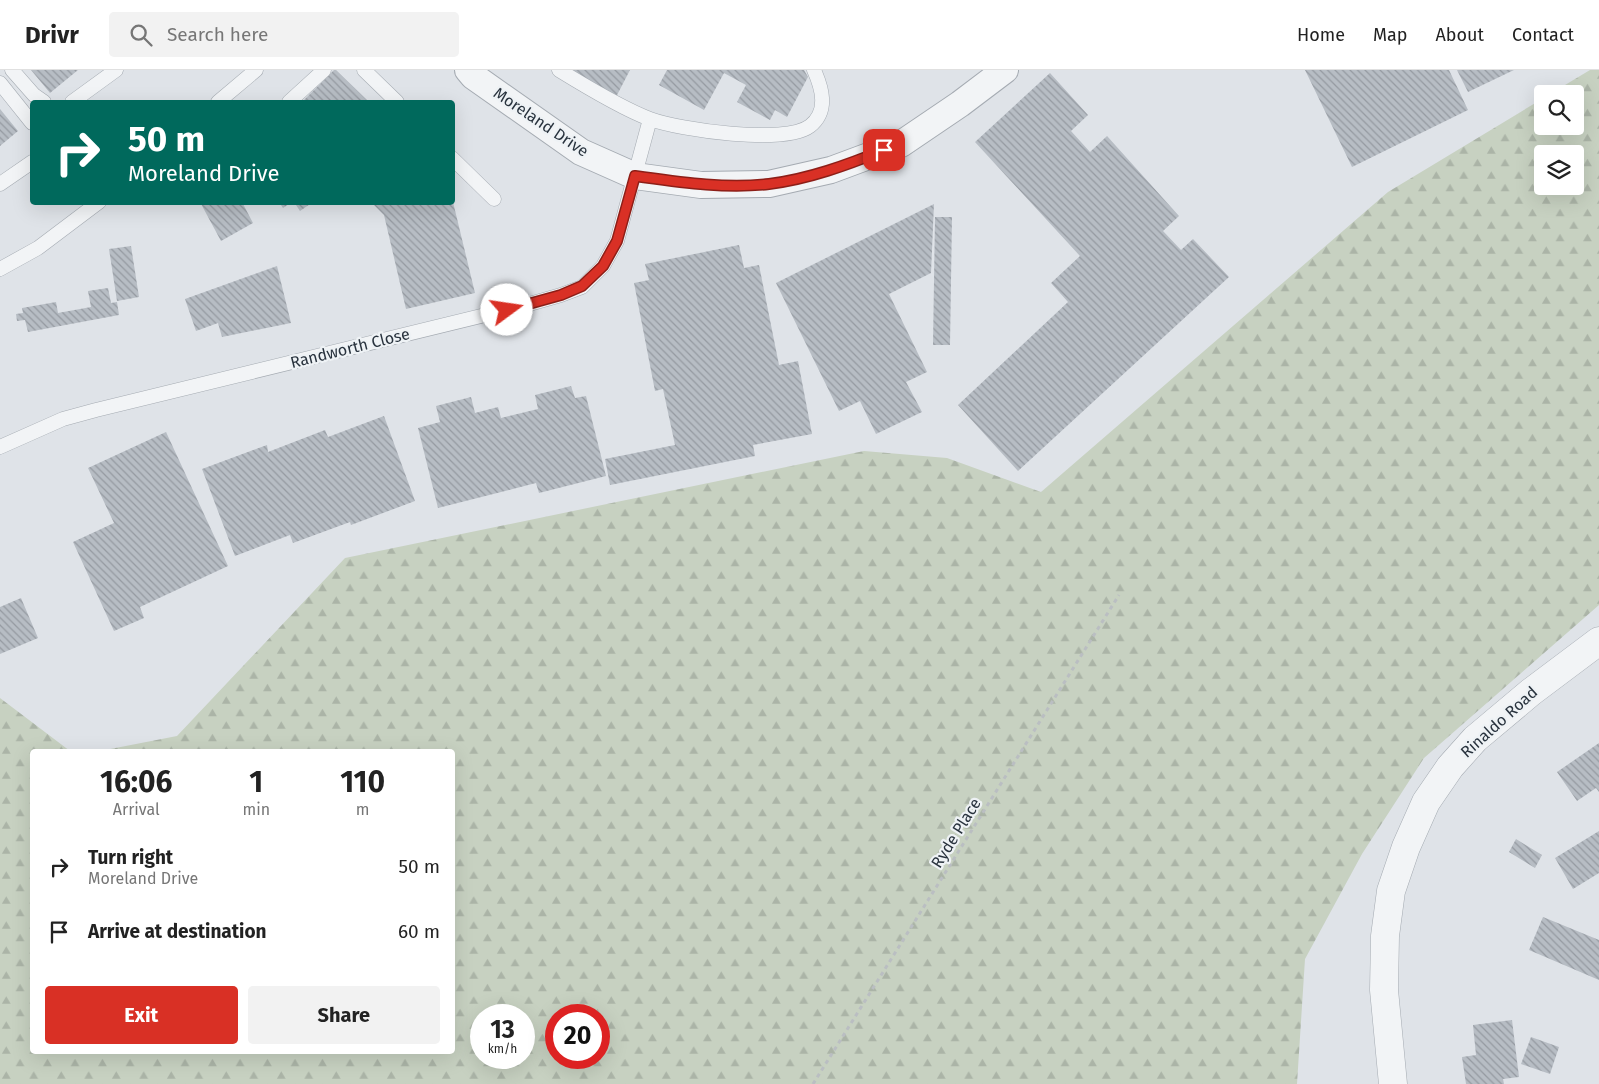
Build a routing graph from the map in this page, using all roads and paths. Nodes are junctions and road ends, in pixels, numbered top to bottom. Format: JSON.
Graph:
{"nodes":[{"id":1,"x":12,"y":70,"type":"edge"},
{"id":2,"x":116,"y":70,"type":"edge"},
{"id":3,"x":256,"y":70,"type":"edge"},
{"id":4,"x":324,"y":70,"type":"edge"},
{"id":5,"x":364,"y":70,"type":"edge"},
{"id":6,"x":468,"y":70,"type":"edge"},
{"id":7,"x":559,"y":70,"type":"edge"},
{"id":8,"x":814,"y":70,"type":"edge"},
{"id":9,"x":1005,"y":70,"type":"edge"},
{"id":10,"x":0,"y":84,"type":"edge"},
{"id":11,"x":41,"y":100,"type":"edge"},
{"id":12,"x":75,"y":100,"type":"edge"},
{"id":13,"x":220,"y":100,"type":"edge"},
{"id":14,"x":291,"y":100,"type":"edge"},
{"id":15,"x":395,"y":100,"type":"edge"},
{"id":16,"x":650,"y":119,"type":"junction"},
{"id":17,"x":30,"y":121,"type":"edge"},
{"id":18,"x":455,"y":161,"type":"edge"},
{"id":19,"x":30,"y":163,"type":"edge"},
{"id":20,"x":635,"y":176,"type":"junction"},
{"id":21,"x":0,"y":184,"type":"edge"},
{"id":22,"x":494,"y":199,"type":"dead end"},
{"id":23,"x":95,"y":205,"type":"edge"},
{"id":24,"x":0,"y":270,"type":"edge"},
{"id":25,"x":0,"y":447,"type":"edge"},
{"id":26,"x":1119,"y":595,"type":"dead end"},
{"id":27,"x":1599,"y":641,"type":"edge"},
{"id":28,"x":813,"y":1084,"type":"edge"},
{"id":29,"x":1393,"y":1084,"type":"edge"}],
"edges":[{"from":1,"to":11,"type":"lane"},
{"from":2,"to":12,"type":"lane"},
{"from":3,"to":13,"type":"lane"},
{"from":4,"to":14,"type":"lane"},
{"from":5,"to":15,"type":"lane"},
{"from":6,"to":20,"type":"street","name":"Moreland Drive"},
{"from":7,"to":16,"type":"lane"},
{"from":8,"to":16,"type":"lane"},
{"from":9,"to":20,"type":"street","name":"Moreland Drive"},
{"from":10,"to":17,"type":"lane"},
{"from":16,"to":20,"type":"lane","name":"Randworth Close"},
{"from":18,"to":22,"type":"lane"},
{"from":19,"to":21,"type":"lane"},
{"from":20,"to":25,"type":"lane","name":"Randworth Close"},
{"from":23,"to":24,"type":"lane"},
{"from":26,"to":28,"type":"path","name":"Ryde Place"},
{"from":27,"to":29,"type":"street","name":"Rinaldo Road"}]}
